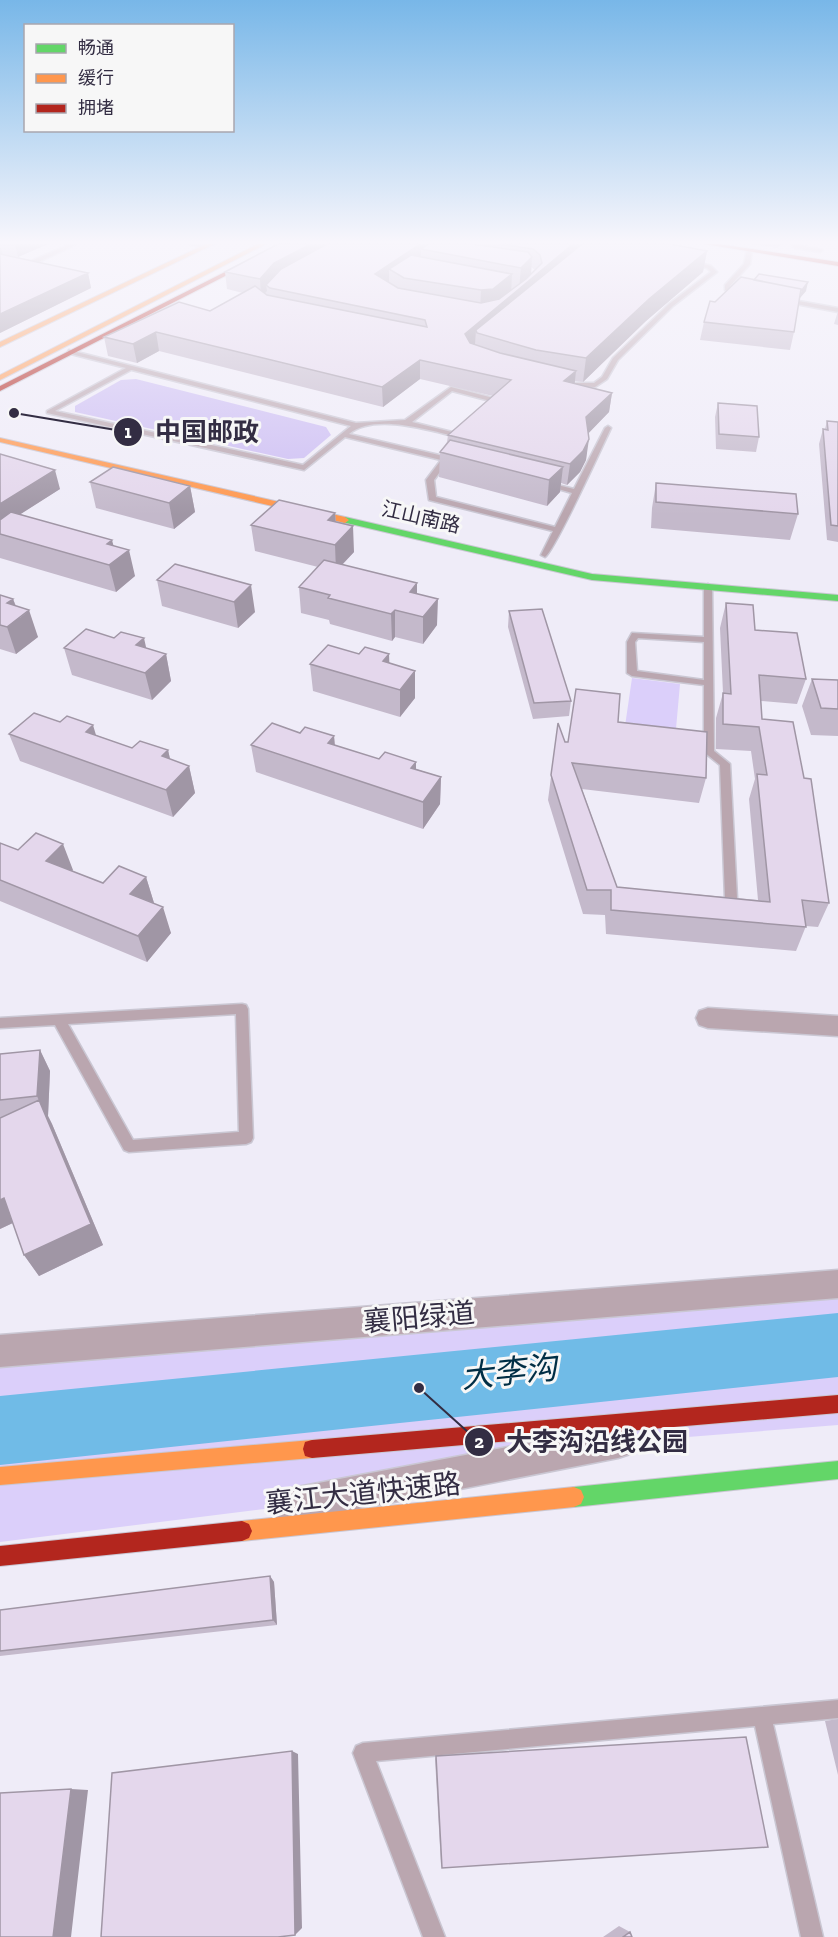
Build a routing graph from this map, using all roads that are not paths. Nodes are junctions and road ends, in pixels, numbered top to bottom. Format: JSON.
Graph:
{"nodes":[{"id":1,"x":22,"y":334,"type":"edge"},
{"id":2,"x":52,"y":334,"type":"edge"},
{"id":3,"x":86,"y":334,"type":"edge"},
{"id":4,"x":104,"y":334,"type":"edge"},
{"id":5,"x":641,"y":334,"type":"edge"},
{"id":6,"x":0,"y":345,"type":"edge"},
{"id":7,"x":69,"y":352,"type":"junction"},
{"id":8,"x":0,"y":360,"type":"edge"},
{"id":9,"x":129,"y":369,"type":"junction"},
{"id":10,"x":0,"y":378,"type":"edge"},
{"id":11,"x":557,"y":382,"type":"edge"},
{"id":12,"x":0,"y":389,"type":"edge"},
{"id":13,"x":491,"y":408,"type":"edge"},
{"id":14,"x":407,"y":423,"type":"junction"},
{"id":15,"x":356,"y":425,"type":"junction"},
{"id":16,"x":0,"y":429,"type":"edge"},
{"id":17,"x":465,"y":429,"type":"edge"},
{"id":18,"x":609,"y":429,"type":"dead end"},
{"id":19,"x":344,"y":435,"type":"junction"},
{"id":20,"x":0,"y":440,"type":"edge"},
{"id":21,"x":445,"y":459,"type":"junction"},
{"id":22,"x":467,"y":465,"type":"edge"},
{"id":23,"x":533,"y":481,"type":"edge"},
{"id":24,"x":577,"y":492,"type":"junction"},
{"id":25,"x":558,"y":530,"type":"junction"},
{"id":26,"x":545,"y":555,"type":"junction"},
{"id":27,"x":708,"y":587,"type":"junction"},
{"id":28,"x":838,"y":587,"type":"edge"},
{"id":29,"x":838,"y":598,"type":"edge"},
{"id":30,"x":708,"y":640,"type":"junction"},
{"id":31,"x":709,"y":683,"type":"junction"},
{"id":32,"x":731,"y":898,"type":"edge"},
{"id":33,"x":708,"y":1018,"type":"dead end"},
{"id":34,"x":59,"y":1020,"type":"junction"},
{"id":35,"x":0,"y":1023,"type":"edge"},
{"id":36,"x":838,"y":1026,"type":"edge"},
{"id":37,"x":838,"y":1284,"type":"edge"},
{"id":38,"x":0,"y":1351,"type":"edge"},
{"id":39,"x":838,"y":1404,"type":"edge"},
{"id":40,"x":838,"y":1416,"type":"edge"},
{"id":41,"x":838,"y":1470,"type":"edge"},
{"id":42,"x":0,"y":1476,"type":"edge"},
{"id":43,"x":0,"y":1542,"type":"edge"},
{"id":44,"x":0,"y":1556,"type":"edge"},
{"id":45,"x":838,"y":1709,"type":"edge"},
{"id":46,"x":762,"y":1716,"type":"junction"},
{"id":47,"x":434,"y":1937,"type":"edge"},
{"id":48,"x":812,"y":1937,"type":"edge"}],
"edges":[{"from":1,"to":6,"type":"main road"},
{"from":2,"to":8,"type":"main road"},
{"from":3,"to":10,"type":"main road"},
{"from":4,"to":7,"type":"main road"},
{"from":5,"to":11,"type":"lane"},
{"from":7,"to":9,"type":"lane"},
{"from":7,"to":12,"type":"main road"},
{"from":9,"to":15,"type":"lane"},
{"from":9,"to":19,"type":"lane"},
{"from":13,"to":14,"type":"lane"},
{"from":14,"to":15,"type":"lane"},
{"from":14,"to":17,"type":"lane"},
{"from":15,"to":19,"type":"lane"},
{"from":16,"to":26,"type":"main road","name":"江山南路"},
{"from":18,"to":24,"type":"lane"},
{"from":19,"to":21,"type":"lane"},
{"from":20,"to":27,"type":"main road","name":"江山南路"},
{"from":21,"to":22,"type":"lane"},
{"from":21,"to":25,"type":"lane"},
{"from":23,"to":24,"type":"lane"},
{"from":24,"to":25,"type":"lane"},
{"from":25,"to":26,"type":"lane"},
{"from":26,"to":28,"type":"main road","name":"江山南路"},
{"from":27,"to":29,"type":"main road","name":"江山南路"},
{"from":27,"to":30,"type":"lane"},
{"from":30,"to":31,"type":"lane"},
{"from":30,"to":31,"type":"lane"},
{"from":31,"to":32,"type":"lane"},
{"from":33,"to":36,"type":"street"},
{"from":34,"to":34,"type":"lane"},
{"from":34,"to":35,"type":"lane"},
{"from":37,"to":38,"type":"street","name":"襄阳绿道"},
{"from":39,"to":42,"type":"main road","name":"襄江大道快速路"},
{"from":40,"to":43,"type":"street"},
{"from":41,"to":44,"type":"main road","name":"襄江大道快速路"},
{"from":45,"to":46,"type":"lane"},
{"from":46,"to":47,"type":"lane"},
{"from":46,"to":48,"type":"lane"}]}
